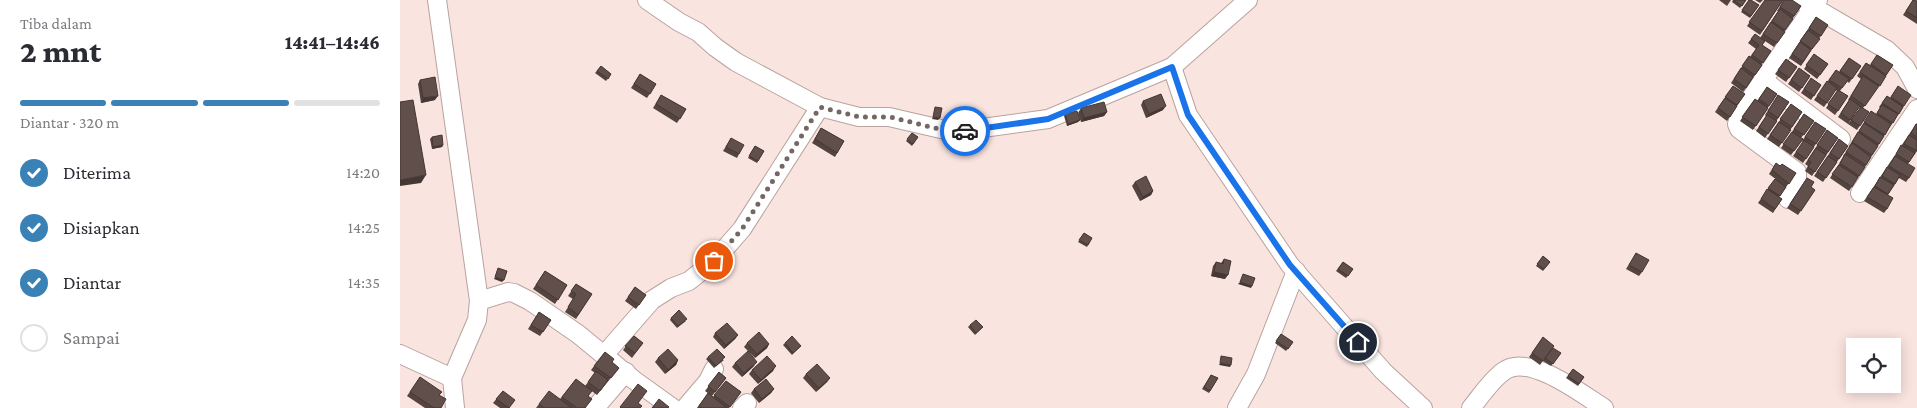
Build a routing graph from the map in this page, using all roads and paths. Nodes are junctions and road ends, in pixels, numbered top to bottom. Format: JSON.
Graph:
{"nodes":[{"id":1,"x":437,"y":0,"type":"edge"},
{"id":2,"x":647,"y":0,"type":"edge"},
{"id":3,"x":1248,"y":0,"type":"edge"},
{"id":4,"x":1811,"y":3,"type":"edge"},
{"id":5,"x":1172,"y":67,"type":"junction"},
{"id":6,"x":1763,"y":80,"type":"junction"},
{"id":7,"x":1917,"y":89,"type":"edge"},
{"id":8,"x":820,"y":107,"type":"junction"},
{"id":9,"x":1917,"y":109,"type":"edge"},
{"id":10,"x":1841,"y":139,"type":"edge"},
{"id":11,"x":1860,"y":193,"type":"dead end"},
{"id":12,"x":1788,"y":199,"type":"dead end"},
{"id":13,"x":1296,"y":271,"type":"junction"},
{"id":14,"x":479,"y":301,"type":"junction"},
{"id":15,"x":400,"y":354,"type":"edge"},
{"id":16,"x":604,"y":355,"type":"junction"},
{"id":17,"x":714,"y":369,"type":"edge"},
{"id":18,"x":626,"y":372,"type":"junction"},
{"id":19,"x":452,"y":378,"type":"junction"},
{"id":20,"x":455,"y":408,"type":"edge"},
{"id":21,"x":595,"y":408,"type":"edge"},
{"id":22,"x":673,"y":408,"type":"edge"},
{"id":23,"x":685,"y":408,"type":"edge"},
{"id":24,"x":1237,"y":408,"type":"edge"},
{"id":25,"x":1423,"y":408,"type":"edge"},
{"id":26,"x":1471,"y":408,"type":"edge"},
{"id":27,"x":1604,"y":408,"type":"edge"}],
"edges":[{"from":1,"to":14,"type":"street"},
{"from":2,"to":8,"type":"street"},
{"from":3,"to":5,"type":"street"},
{"from":4,"to":6,"type":"street"},
{"from":4,"to":7,"type":"street"},
{"from":5,"to":8,"type":"street"},
{"from":5,"to":13,"type":"street"},
{"from":6,"to":10,"type":"street"},
{"from":6,"to":12,"type":"street"},
{"from":8,"to":16,"type":"street"},
{"from":9,"to":11,"type":"street"},
{"from":13,"to":24,"type":"street"},
{"from":13,"to":25,"type":"street"},
{"from":14,"to":16,"type":"street"},
{"from":14,"to":19,"type":"street"},
{"from":15,"to":19,"type":"street"},
{"from":16,"to":18,"type":"street"},
{"from":17,"to":23,"type":"street"},
{"from":18,"to":21,"type":"street"},
{"from":18,"to":22,"type":"street"},
{"from":19,"to":20,"type":"street"},
{"from":26,"to":27,"type":"street"}]}
